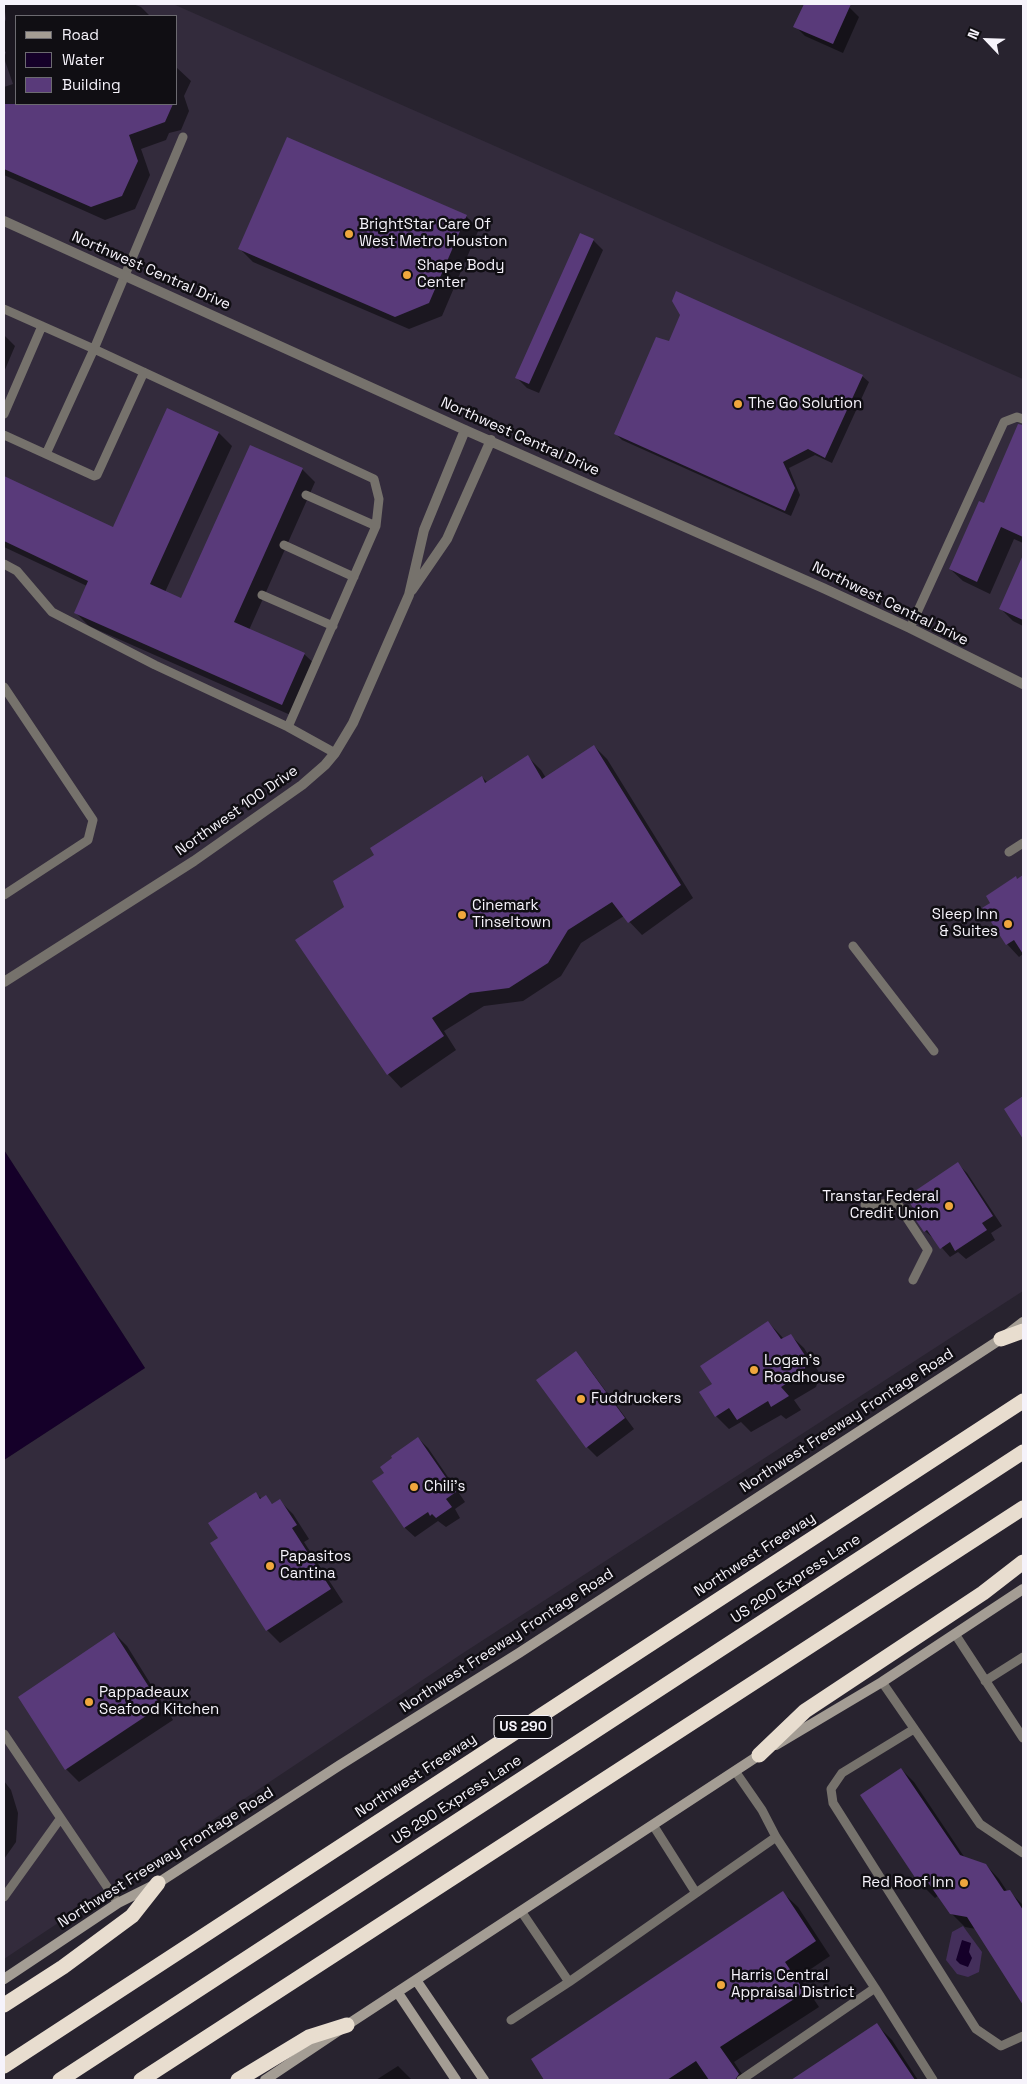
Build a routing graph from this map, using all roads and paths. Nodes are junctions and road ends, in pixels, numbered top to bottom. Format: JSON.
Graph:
{"nodes":[{"id":1,"x":183,"y":137,"type":"dead end"},
{"id":2,"x":4,"y":221,"type":"edge"},
{"id":3,"x":124,"y":275,"type":"junction"},
{"id":4,"x":4,"y":309,"type":"edge"},
{"id":5,"x":42,"y":326,"type":"junction"},
{"id":6,"x":94,"y":349,"type":"junction"},
{"id":7,"x":144,"y":372,"type":"junction"},
{"id":8,"x":4,"y":414,"type":"edge"},
{"id":9,"x":1023,"y":419,"type":"edge"},
{"id":10,"x":465,"y":430,"type":"junction"},
{"id":11,"x":4,"y":435,"type":"edge"},
{"id":12,"x":490,"y":440,"type":"junction"},
{"id":13,"x":46,"y":454,"type":"junction"},
{"id":14,"x":306,"y":495,"type":"dead end"},
{"id":15,"x":376,"y":526,"type":"junction"},
{"id":16,"x":284,"y":545,"type":"dead end"},
{"id":17,"x":4,"y":564,"type":"edge"},
{"id":18,"x":354,"y":577,"type":"junction"},
{"id":19,"x":262,"y":595,"type":"dead end"},
{"id":20,"x":409,"y":595,"type":"junction"},
{"id":21,"x":333,"y":626,"type":"junction"},
{"id":22,"x":910,"y":628,"type":"junction"},
{"id":23,"x":1023,"y":684,"type":"edge"},
{"id":24,"x":4,"y":687,"type":"edge"},
{"id":25,"x":288,"y":727,"type":"junction"},
{"id":26,"x":335,"y":753,"type":"junction"},
{"id":27,"x":1023,"y":843,"type":"edge"},
{"id":28,"x":1009,"y":852,"type":"dead end"},
{"id":29,"x":4,"y":895,"type":"edge"},
{"id":30,"x":853,"y":946,"type":"dead end"},
{"id":31,"x":4,"y":982,"type":"edge"},
{"id":32,"x":934,"y":1051,"type":"dead end"},
{"id":33,"x":865,"y":1205,"type":"dead end"},
{"id":34,"x":913,"y":1280,"type":"dead end"},
{"id":35,"x":1023,"y":1322,"type":"edge"},
{"id":36,"x":1023,"y":1331,"type":"edge"},
{"id":37,"x":1001,"y":1338,"type":"junction"},
{"id":38,"x":1023,"y":1401,"type":"edge"},
{"id":39,"x":1023,"y":1452,"type":"edge"},
{"id":40,"x":1023,"y":1508,"type":"edge"},
{"id":41,"x":1023,"y":1562,"type":"edge"},
{"id":42,"x":1023,"y":1589,"type":"edge"},
{"id":43,"x":955,"y":1634,"type":"junction"},
{"id":44,"x":1023,"y":1657,"type":"edge"},
{"id":45,"x":985,"y":1681,"type":"junction"},
{"id":46,"x":882,"y":1682,"type":"junction"},
{"id":47,"x":914,"y":1729,"type":"junction"},
{"id":48,"x":4,"y":1734,"type":"edge"},
{"id":49,"x":1023,"y":1738,"type":"edge"},
{"id":50,"x":759,"y":1755,"type":"junction"},
{"id":51,"x":735,"y":1771,"type":"junction"},
{"id":52,"x":60,"y":1819,"type":"junction"},
{"id":53,"x":653,"y":1824,"type":"junction"},
{"id":54,"x":776,"y":1837,"type":"junction"},
{"id":55,"x":1023,"y":1853,"type":"edge"},
{"id":56,"x":158,"y":1883,"type":"junction"},
{"id":57,"x":696,"y":1893,"type":"junction"},
{"id":58,"x":4,"y":1897,"type":"edge"},
{"id":59,"x":118,"y":1903,"type":"junction"},
{"id":60,"x":521,"y":1910,"type":"junction"},
{"id":61,"x":4,"y":1979,"type":"edge"},
{"id":62,"x":416,"y":1980,"type":"junction"},
{"id":63,"x":569,"y":1982,"type":"junction"},
{"id":64,"x":875,"y":1988,"type":"junction"},
{"id":65,"x":398,"y":1993,"type":"junction"},
{"id":66,"x":4,"y":2006,"type":"edge"},
{"id":67,"x":511,"y":2020,"type":"dead end"},
{"id":68,"x":347,"y":2025,"type":"junction"},
{"id":69,"x":1023,"y":2036,"type":"edge"},
{"id":70,"x":4,"y":2066,"type":"edge"},
{"id":71,"x":60,"y":2080,"type":"edge"},
{"id":72,"x":142,"y":2080,"type":"edge"},
{"id":73,"x":238,"y":2080,"type":"edge"},
{"id":74,"x":265,"y":2080,"type":"edge"},
{"id":75,"x":456,"y":2080,"type":"edge"},
{"id":76,"x":484,"y":2080,"type":"edge"},
{"id":77,"x":741,"y":2080,"type":"edge"},
{"id":78,"x":933,"y":2080,"type":"edge"}],
"edges":[{"from":1,"to":3,"type":"lane"},
{"from":2,"to":3,"type":"street","name":"Northwest Central Drive"},
{"from":3,"to":6,"type":"lane"},
{"from":3,"to":10,"type":"street","name":"Northwest Central Drive"},
{"from":4,"to":5,"type":"lane"},
{"from":5,"to":6,"type":"lane"},
{"from":5,"to":8,"type":"lane"},
{"from":6,"to":7,"type":"lane"},
{"from":6,"to":13,"type":"lane"},
{"from":7,"to":13,"type":"lane"},
{"from":7,"to":15,"type":"lane"},
{"from":9,"to":22,"type":"lane"},
{"from":10,"to":12,"type":"street","name":"Northwest Central Drive"},
{"from":10,"to":20,"type":"street","name":"Northwest 100 Drive"},
{"from":11,"to":13,"type":"lane"},
{"from":12,"to":20,"type":"street","name":"Northwest 100 Drive"},
{"from":12,"to":22,"type":"street","name":"Northwest Central Drive"},
{"from":14,"to":15,"type":"lane"},
{"from":15,"to":18,"type":"lane"},
{"from":16,"to":18,"type":"lane"},
{"from":17,"to":25,"type":"lane"},
{"from":18,"to":21,"type":"lane"},
{"from":19,"to":21,"type":"lane"},
{"from":20,"to":26,"type":"street","name":"Northwest 100 Drive"},
{"from":21,"to":25,"type":"lane"},
{"from":22,"to":23,"type":"street","name":"Northwest Central Drive"},
{"from":24,"to":29,"type":"lane"},
{"from":25,"to":26,"type":"lane"},
{"from":26,"to":31,"type":"street","name":"Northwest 100 Drive"},
{"from":27,"to":28,"type":"lane"},
{"from":30,"to":32,"type":"lane"},
{"from":33,"to":34,"type":"lane"},
{"from":35,"to":37,"type":"main road","name":"Northwest Freeway Frontage Road"},
{"from":36,"to":37,"type":"highway"},
{"from":37,"to":56,"type":"main road","name":"Northwest Freeway Frontage Road"},
{"from":38,"to":70,"type":"highway","name":"Northwest Freeway","number":"US 290"},
{"from":39,"to":71,"type":"highway","name":"US 290 Express Lane"},
{"from":40,"to":72,"type":"highway"},
{"from":41,"to":50,"type":"highway"},
{"from":42,"to":43,"type":"main road"},
{"from":43,"to":45,"type":"lane"},
{"from":43,"to":46,"type":"main road"},
{"from":44,"to":45,"type":"lane"},
{"from":45,"to":49,"type":"lane"},
{"from":46,"to":47,"type":"lane"},
{"from":46,"to":50,"type":"main road"},
{"from":47,"to":55,"type":"lane"},
{"from":47,"to":69,"type":"lane"},
{"from":48,"to":52,"type":"lane"},
{"from":50,"to":51,"type":"main road"},
{"from":51,"to":53,"type":"main road"},
{"from":51,"to":54,"type":"lane"},
{"from":52,"to":58,"type":"lane"},
{"from":52,"to":59,"type":"lane"},
{"from":53,"to":57,"type":"lane"},
{"from":53,"to":60,"type":"main road"},
{"from":54,"to":57,"type":"lane"},
{"from":54,"to":64,"type":"lane"},
{"from":56,"to":59,"type":"main road","name":"Northwest Freeway Frontage Road"},
{"from":56,"to":66,"type":"highway"},
{"from":57,"to":63,"type":"lane"},
{"from":59,"to":61,"type":"main road","name":"Northwest Freeway Frontage Road"},
{"from":60,"to":62,"type":"main road"},
{"from":60,"to":63,"type":"lane"},
{"from":62,"to":65,"type":"main road"},
{"from":62,"to":76,"type":"main road"},
{"from":63,"to":67,"type":"lane"},
{"from":64,"to":77,"type":"lane"},
{"from":64,"to":78,"type":"lane"},
{"from":65,"to":68,"type":"main road"},
{"from":65,"to":75,"type":"main road"},
{"from":68,"to":73,"type":"highway"},
{"from":68,"to":74,"type":"main road"}]}
